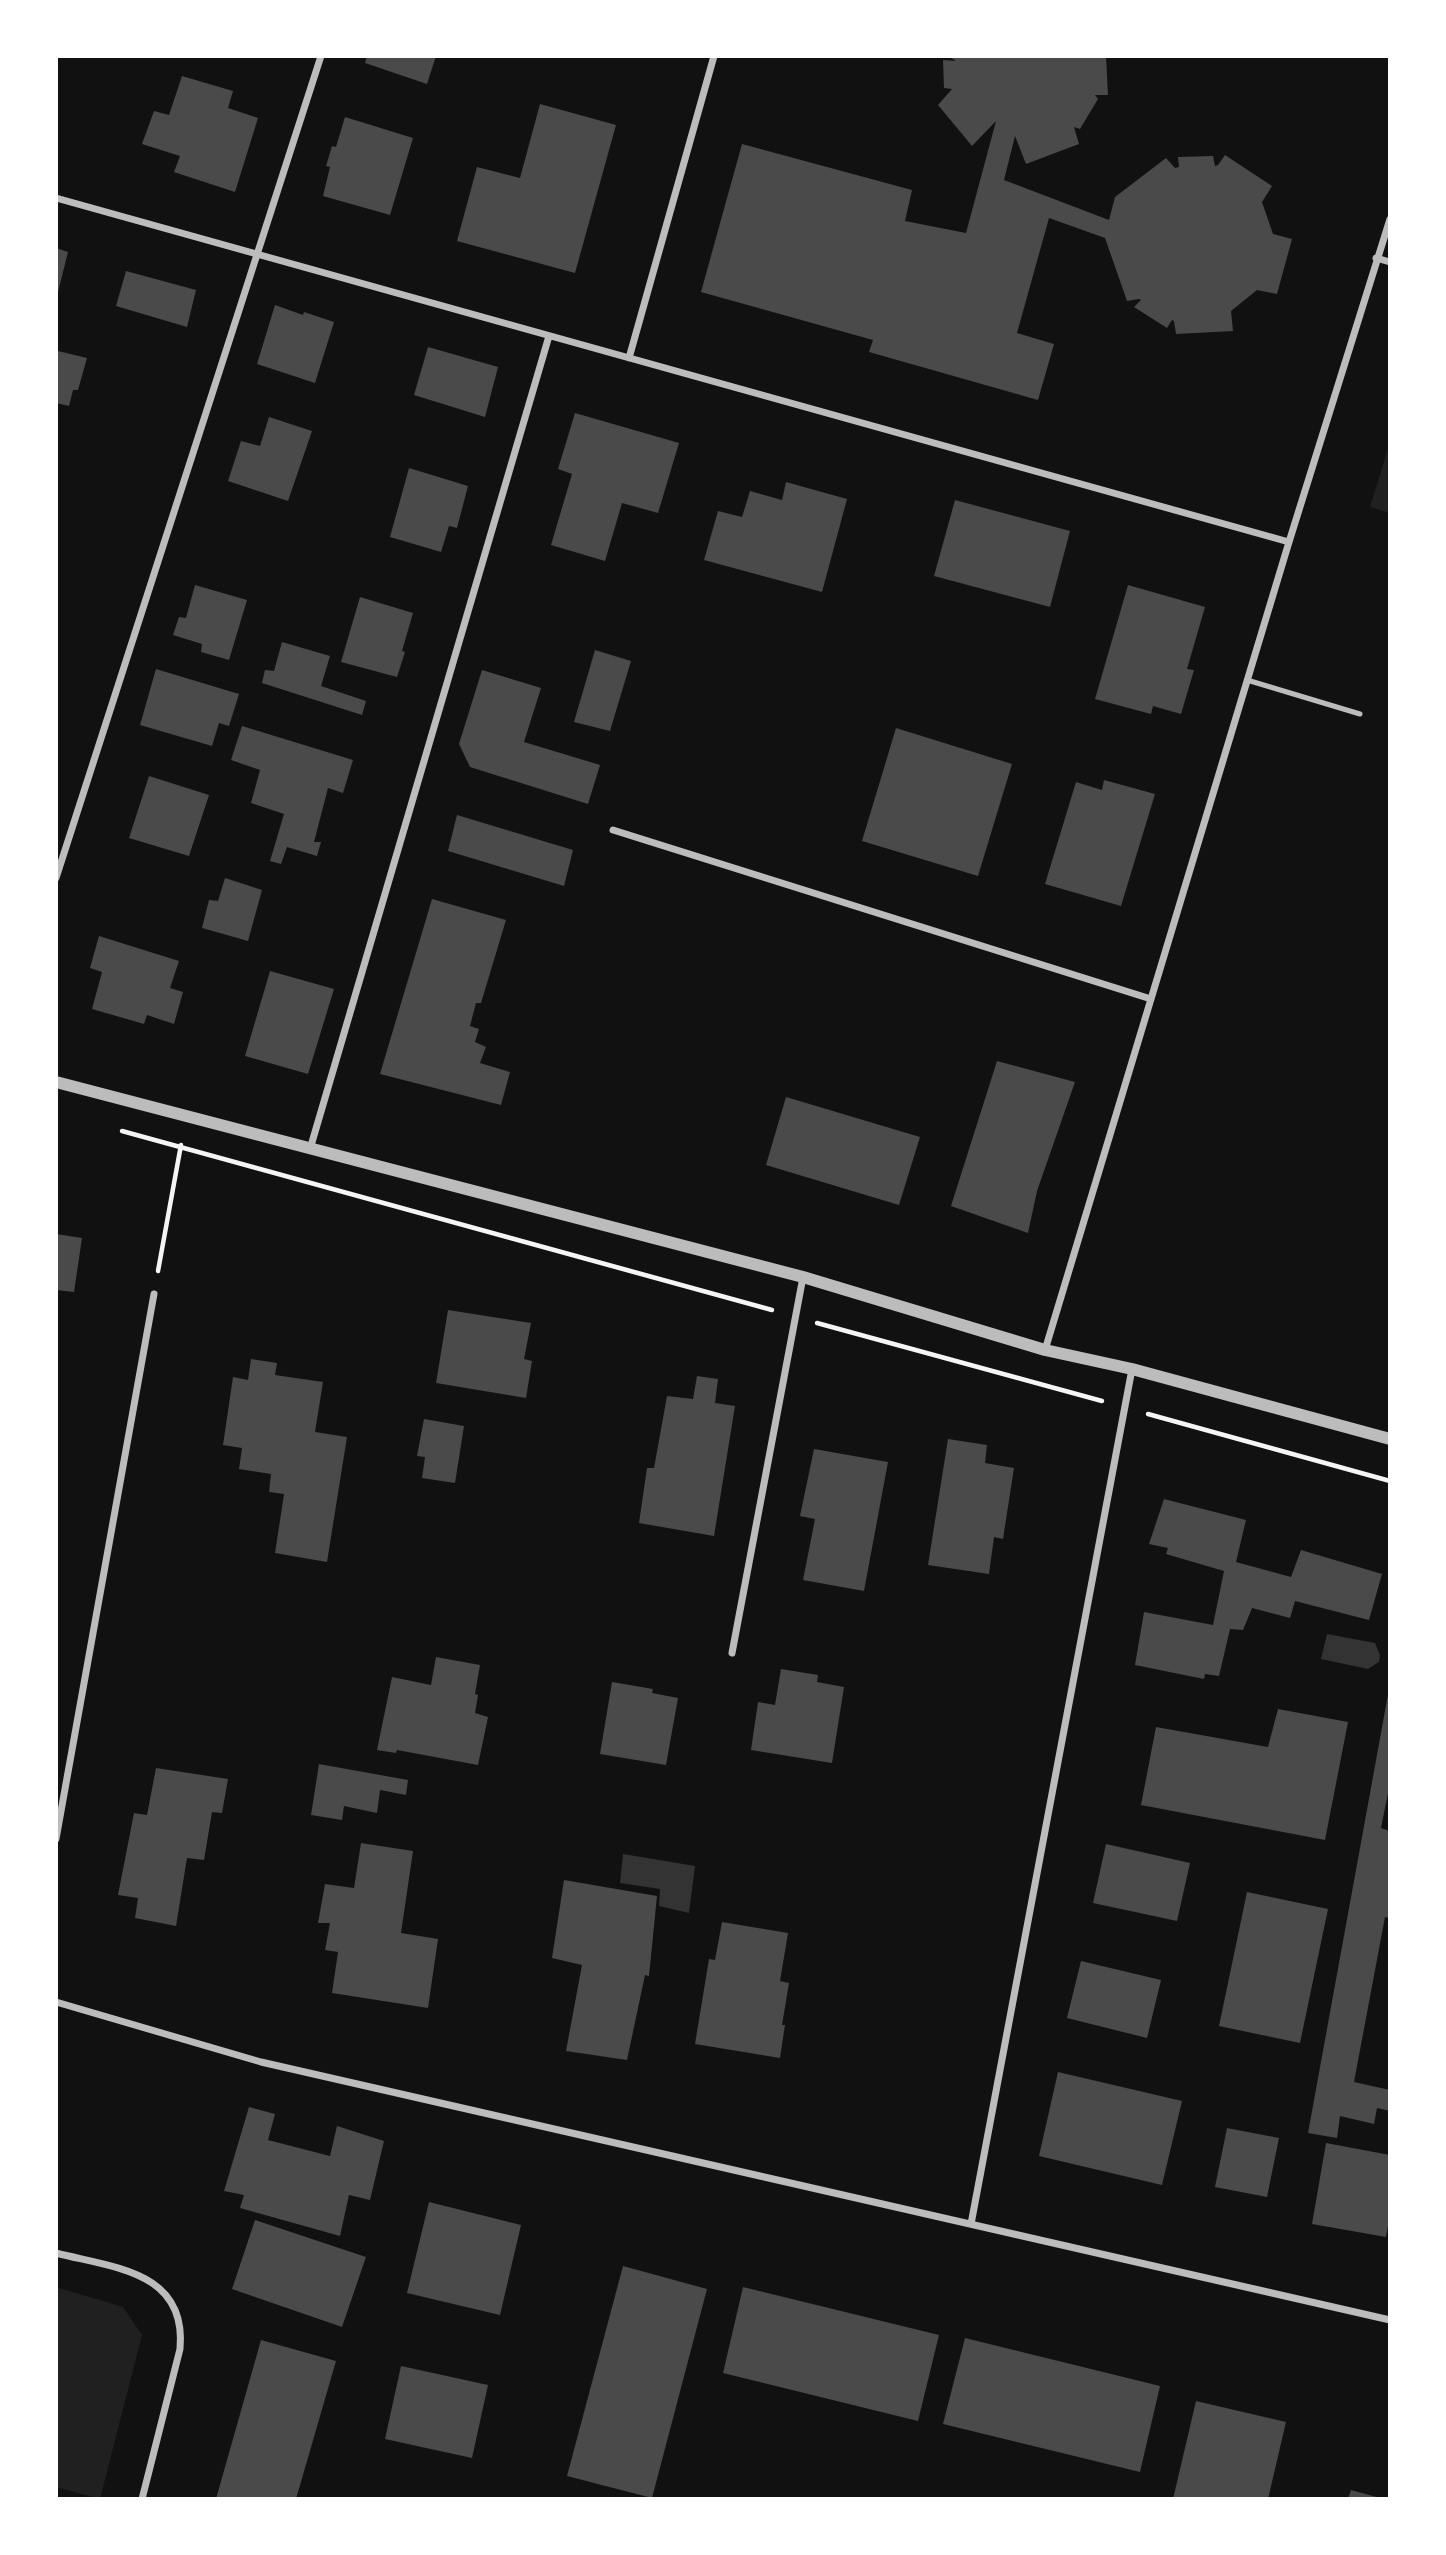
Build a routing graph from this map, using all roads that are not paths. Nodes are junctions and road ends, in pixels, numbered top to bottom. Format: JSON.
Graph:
{"nodes":[{"id":1,"x":321,"y":56,"type":"edge"},
{"id":2,"x":714,"y":56,"type":"edge"},
{"id":3,"x":56,"y":198,"type":"edge"},
{"id":4,"x":1390,"y":219,"type":"edge"},
{"id":5,"x":257,"y":254,"type":"junction"},
{"id":6,"x":1377,"y":258,"type":"junction"},
{"id":7,"x":1390,"y":262,"type":"edge"},
{"id":8,"x":549,"y":336,"type":"junction"},
{"id":9,"x":629,"y":358,"type":"junction"},
{"id":10,"x":1289,"y":542,"type":"junction"},
{"id":11,"x":1247,"y":680,"type":"junction"},
{"id":12,"x":1360,"y":714,"type":"dead end"},
{"id":13,"x":613,"y":830,"type":"dead end"},
{"id":14,"x":56,"y":878,"type":"edge"},
{"id":15,"x":1151,"y":999,"type":"junction"},
{"id":16,"x":56,"y":1082,"type":"edge"},
{"id":17,"x":310,"y":1149,"type":"junction"},
{"id":18,"x":803,"y":1277,"type":"junction"},
{"id":19,"x":154,"y":1294,"type":"road end"},
{"id":20,"x":1045,"y":1350,"type":"junction"},
{"id":21,"x":1132,"y":1369,"type":"junction"},
{"id":22,"x":1390,"y":1439,"type":"edge"},
{"id":23,"x":732,"y":1653,"type":"dead end"},
{"id":24,"x":56,"y":1839,"type":"edge"},
{"id":25,"x":56,"y":2002,"type":"edge"},
{"id":26,"x":971,"y":2224,"type":"junction"},
{"id":27,"x":56,"y":2253,"type":"edge"},
{"id":28,"x":1390,"y":2320,"type":"edge"},
{"id":29,"x":142,"y":2499,"type":"edge"}],
"edges":[{"from":1,"to":5,"type":"street"},
{"from":2,"to":9,"type":"street"},
{"from":3,"to":5,"type":"street"},
{"from":4,"to":6,"type":"street"},
{"from":5,"to":8,"type":"street"},
{"from":5,"to":14,"type":"street"},
{"from":6,"to":7,"type":"street"},
{"from":6,"to":10,"type":"street"},
{"from":8,"to":9,"type":"street"},
{"from":8,"to":17,"type":"street"},
{"from":9,"to":10,"type":"street"},
{"from":10,"to":11,"type":"street"},
{"from":11,"to":12,"type":"lane"},
{"from":11,"to":15,"type":"street"},
{"from":13,"to":15,"type":"street"},
{"from":15,"to":20,"type":"street"},
{"from":16,"to":17,"type":"street"},
{"from":17,"to":18,"type":"street"},
{"from":18,"to":20,"type":"street"},
{"from":18,"to":23,"type":"street"},
{"from":19,"to":24,"type":"street"},
{"from":20,"to":21,"type":"street"},
{"from":21,"to":22,"type":"street"},
{"from":21,"to":26,"type":"street"},
{"from":25,"to":26,"type":"street"},
{"from":26,"to":28,"type":"street"},
{"from":27,"to":29,"type":"street"}]}
